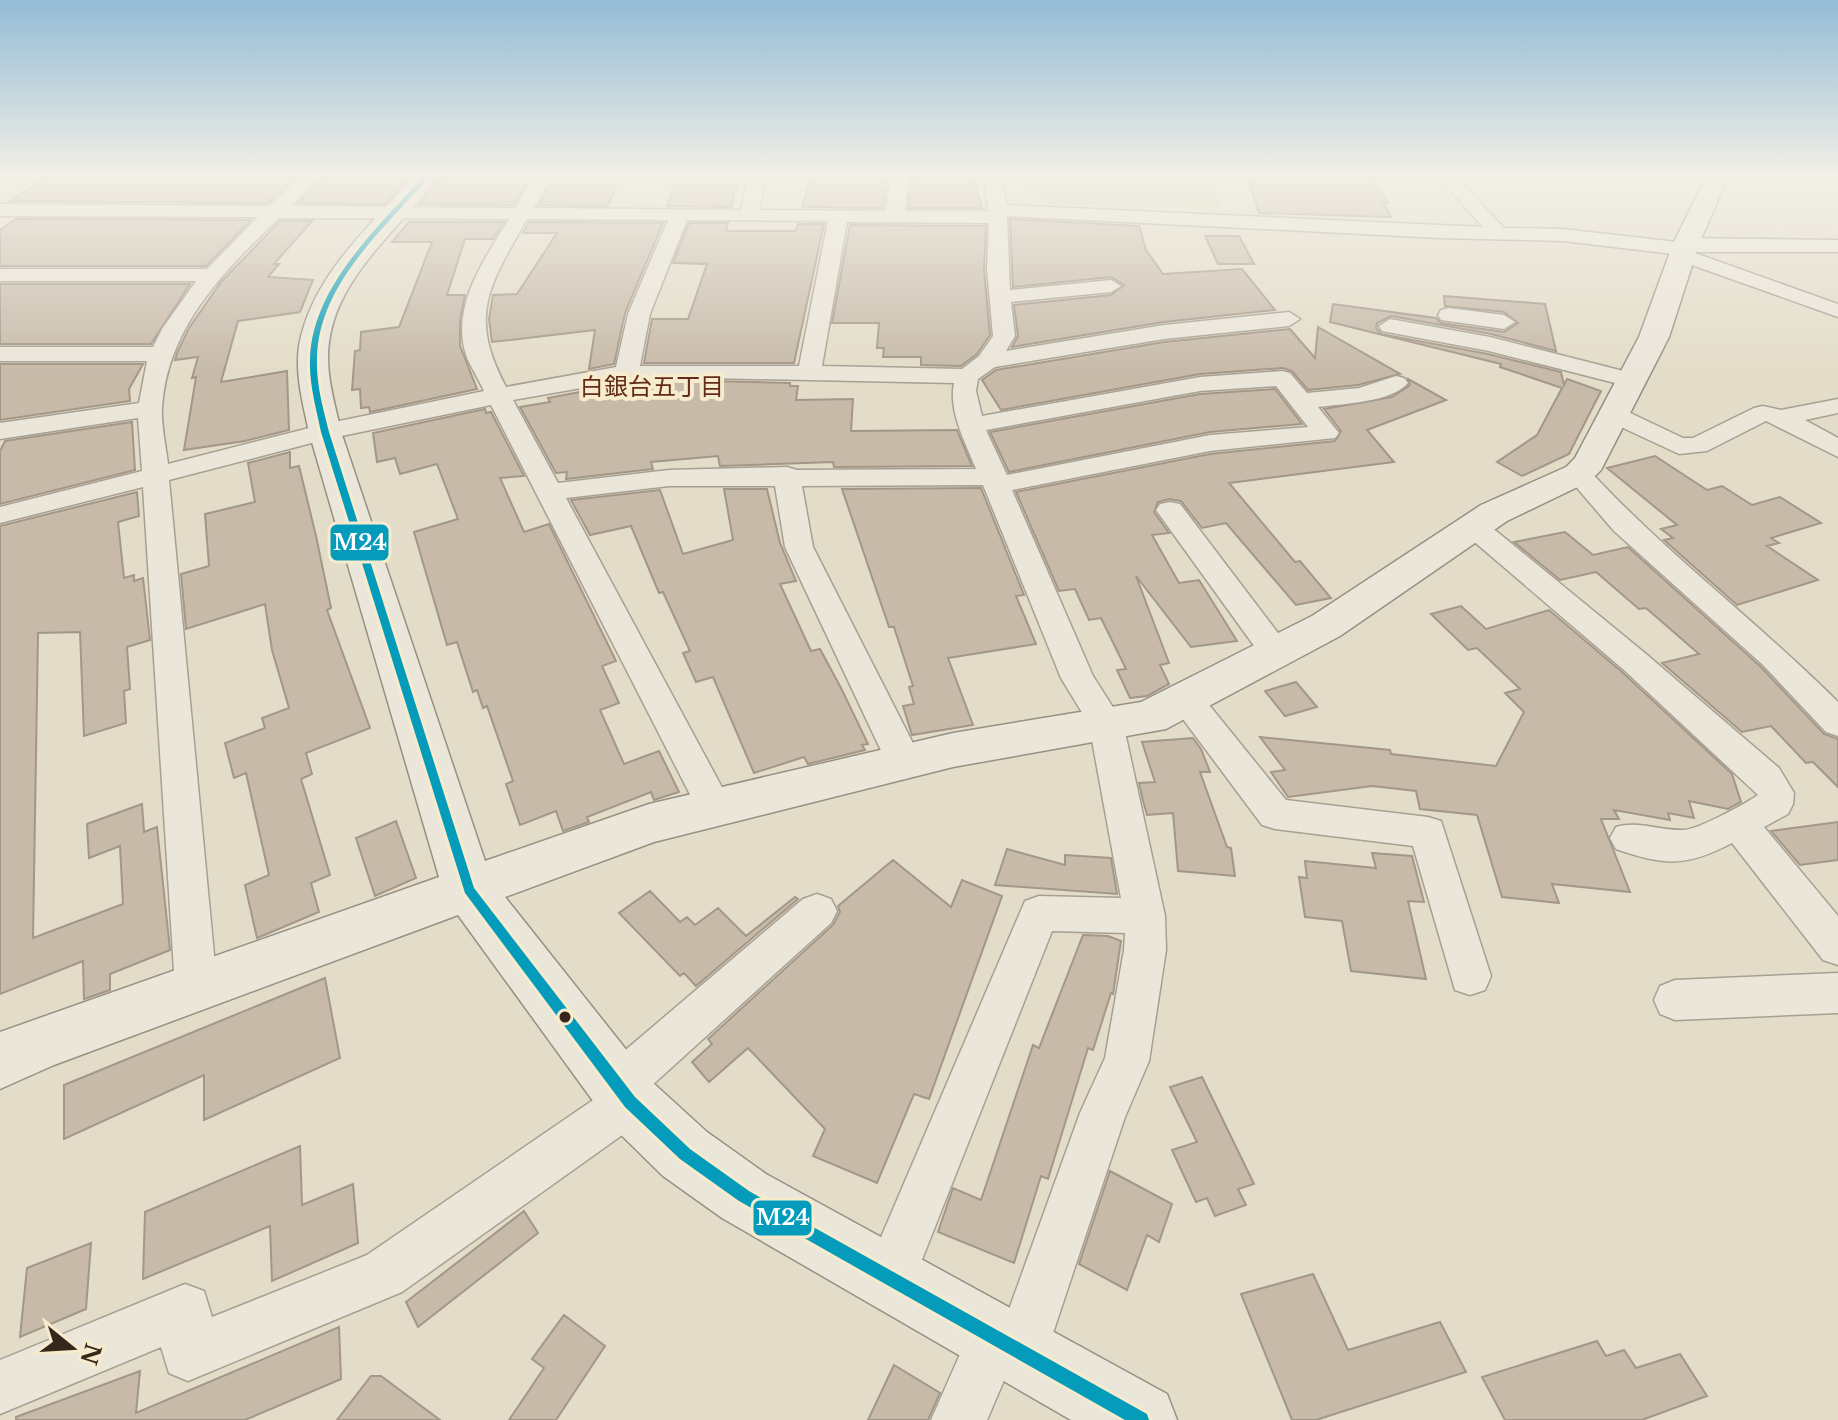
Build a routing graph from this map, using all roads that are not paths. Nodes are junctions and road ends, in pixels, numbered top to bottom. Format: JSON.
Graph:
{"nodes":[{"id":1,"x":246,"y":241,"type":"edge"},
{"id":2,"x":372,"y":241,"type":"edge"},
{"id":3,"x":504,"y":241,"type":"edge"},
{"id":4,"x":669,"y":241,"type":"edge"},
{"id":5,"x":834,"y":241,"type":"edge"},
{"id":6,"x":999,"y":241,"type":"edge"},
{"id":7,"x":1617,"y":241,"type":"edge"},
{"id":8,"x":1688,"y":241,"type":"edge"},
{"id":9,"x":1838,"y":246,"type":"edge"},
{"id":10,"x":1684,"y":249,"type":"junction"},
{"id":11,"x":0,"y":275,"type":"edge"},
{"id":12,"x":213,"y":275,"type":"junction"},
{"id":13,"x":1111,"y":286,"type":"dead end"},
{"id":14,"x":1001,"y":297,"type":"junction"},
{"id":15,"x":1837,"y":311,"type":"edge"},
{"id":16,"x":1289,"y":319,"type":"dead end"},
{"id":17,"x":1504,"y":322,"type":"dead end"},
{"id":18,"x":1390,"y":326,"type":"dead end"},
{"id":19,"x":1432,"y":332,"type":"junction"},
{"id":20,"x":1418,"y":351,"type":"dead end"},
{"id":21,"x":0,"y":354,"type":"edge"},
{"id":22,"x":161,"y":354,"type":"junction"},
{"id":23,"x":977,"y":368,"type":"junction"},
{"id":24,"x":627,"y":373,"type":"junction"},
{"id":25,"x":809,"y":373,"type":"junction"},
{"id":26,"x":1396,"y":383,"type":"dead end"},
{"id":27,"x":499,"y":395,"type":"junction"},
{"id":28,"x":1622,"y":397,"type":"junction"},
{"id":29,"x":1300,"y":401,"type":"junction"},
{"id":30,"x":1838,"y":406,"type":"edge"},
{"id":31,"x":150,"y":409,"type":"junction"},
{"id":32,"x":1781,"y":417,"type":"junction"},
{"id":33,"x":971,"y":425,"type":"junction"},
{"id":34,"x":0,"y":431,"type":"edge"},
{"id":35,"x":325,"y":432,"type":"junction"},
{"id":36,"x":1838,"y":449,"type":"edge"},
{"id":37,"x":1578,"y":474,"type":"junction"},
{"id":38,"x":156,"y":475,"type":"junction"},
{"id":39,"x":787,"y":475,"type":"junction"},
{"id":40,"x":996,"y":481,"type":"junction"},
{"id":41,"x":552,"y":492,"type":"junction"},
{"id":42,"x":1170,"y":510,"type":"dead end"},
{"id":43,"x":0,"y":515,"type":"edge"},
{"id":44,"x":1474,"y":527,"type":"junction"},
{"id":45,"x":1276,"y":653,"type":"junction"},
{"id":46,"x":1185,"y":699,"type":"junction"},
{"id":47,"x":1106,"y":723,"type":"junction"},
{"id":48,"x":1838,"y":723,"type":"edge"},
{"id":49,"x":904,"y":761,"type":"junction"},
{"id":50,"x":714,"y":806,"type":"junction"},
{"id":51,"x":1738,"y":823,"type":"junction"},
{"id":52,"x":1629,"y":838,"type":"dead end"},
{"id":53,"x":469,"y":890,"type":"junction"},
{"id":54,"x":817,"y":911,"type":"dead end"},
{"id":55,"x":1145,"y":916,"type":"junction"},
{"id":56,"x":1838,"y":947,"type":"edge"},
{"id":57,"x":1470,"y":976,"type":"dead end"},
{"id":58,"x":196,"y":986,"type":"junction"},
{"id":59,"x":1838,"y":993,"type":"edge"},
{"id":60,"x":1675,"y":1000,"type":"dead end"},
{"id":61,"x":0,"y":1061,"type":"edge"},
{"id":62,"x":624,"y":1094,"type":"junction"},
{"id":63,"x":890,"y":1277,"type":"junction"},
{"id":64,"x":1009,"y":1344,"type":"junction"},
{"id":65,"x":0,"y":1387,"type":"edge"},
{"id":66,"x":959,"y":1420,"type":"edge"},
{"id":67,"x":1141,"y":1420,"type":"edge"}],
"edges":[{"from":1,"to":12,"type":"street"},
{"from":2,"to":35,"type":"street"},
{"from":3,"to":27,"type":"street"},
{"from":4,"to":24,"type":"street"},
{"from":5,"to":25,"type":"street"},
{"from":6,"to":14,"type":"street"},
{"from":7,"to":10,"type":"street"},
{"from":8,"to":10,"type":"street"},
{"from":9,"to":10,"type":"street"},
{"from":10,"to":15,"type":"street"},
{"from":10,"to":28,"type":"street"},
{"from":11,"to":12,"type":"street"},
{"from":12,"to":22,"type":"street"},
{"from":13,"to":14,"type":"street"},
{"from":14,"to":23,"type":"street"},
{"from":16,"to":23,"type":"street"},
{"from":17,"to":19,"type":"street"},
{"from":18,"to":19,"type":"street"},
{"from":19,"to":20,"type":"street"},
{"from":19,"to":28,"type":"street"},
{"from":21,"to":22,"type":"street"},
{"from":22,"to":31,"type":"street"},
{"from":23,"to":25,"type":"street"},
{"from":23,"to":33,"type":"street"},
{"from":24,"to":25,"type":"street"},
{"from":24,"to":27,"type":"street"},
{"from":26,"to":29,"type":"street"},
{"from":27,"to":35,"type":"street"},
{"from":27,"to":41,"type":"street"},
{"from":28,"to":32,"type":"street"},
{"from":28,"to":37,"type":"street"},
{"from":29,"to":33,"type":"street"},
{"from":29,"to":40,"type":"street"},
{"from":30,"to":32,"type":"street"},
{"from":31,"to":34,"type":"street"},
{"from":31,"to":38,"type":"street"},
{"from":32,"to":36,"type":"street"},
{"from":33,"to":40,"type":"street"},
{"from":35,"to":38,"type":"street"},
{"from":35,"to":53,"type":"street"},
{"from":37,"to":44,"type":"street"},
{"from":37,"to":48,"type":"street"},
{"from":38,"to":43,"type":"street"},
{"from":38,"to":58,"type":"street"},
{"from":39,"to":40,"type":"street"},
{"from":39,"to":41,"type":"street"},
{"from":39,"to":49,"type":"street"},
{"from":40,"to":47,"type":"street"},
{"from":41,"to":50,"type":"street"},
{"from":42,"to":45,"type":"street"},
{"from":44,"to":45,"type":"street"},
{"from":44,"to":51,"type":"street"},
{"from":45,"to":46,"type":"street"},
{"from":46,"to":47,"type":"street"},
{"from":46,"to":57,"type":"street"},
{"from":47,"to":49,"type":"street"},
{"from":47,"to":55,"type":"street"},
{"from":49,"to":50,"type":"street"},
{"from":50,"to":53,"type":"street"},
{"from":51,"to":52,"type":"street"},
{"from":51,"to":56,"type":"street"},
{"from":53,"to":58,"type":"street"},
{"from":53,"to":62,"type":"street"},
{"from":54,"to":62,"type":"street"},
{"from":55,"to":63,"type":"street"},
{"from":55,"to":64,"type":"street"},
{"from":58,"to":61,"type":"street"},
{"from":59,"to":60,"type":"street"},
{"from":62,"to":63,"type":"street"},
{"from":62,"to":65,"type":"street"},
{"from":63,"to":64,"type":"street"},
{"from":64,"to":66,"type":"street"},
{"from":64,"to":67,"type":"street"}]}
